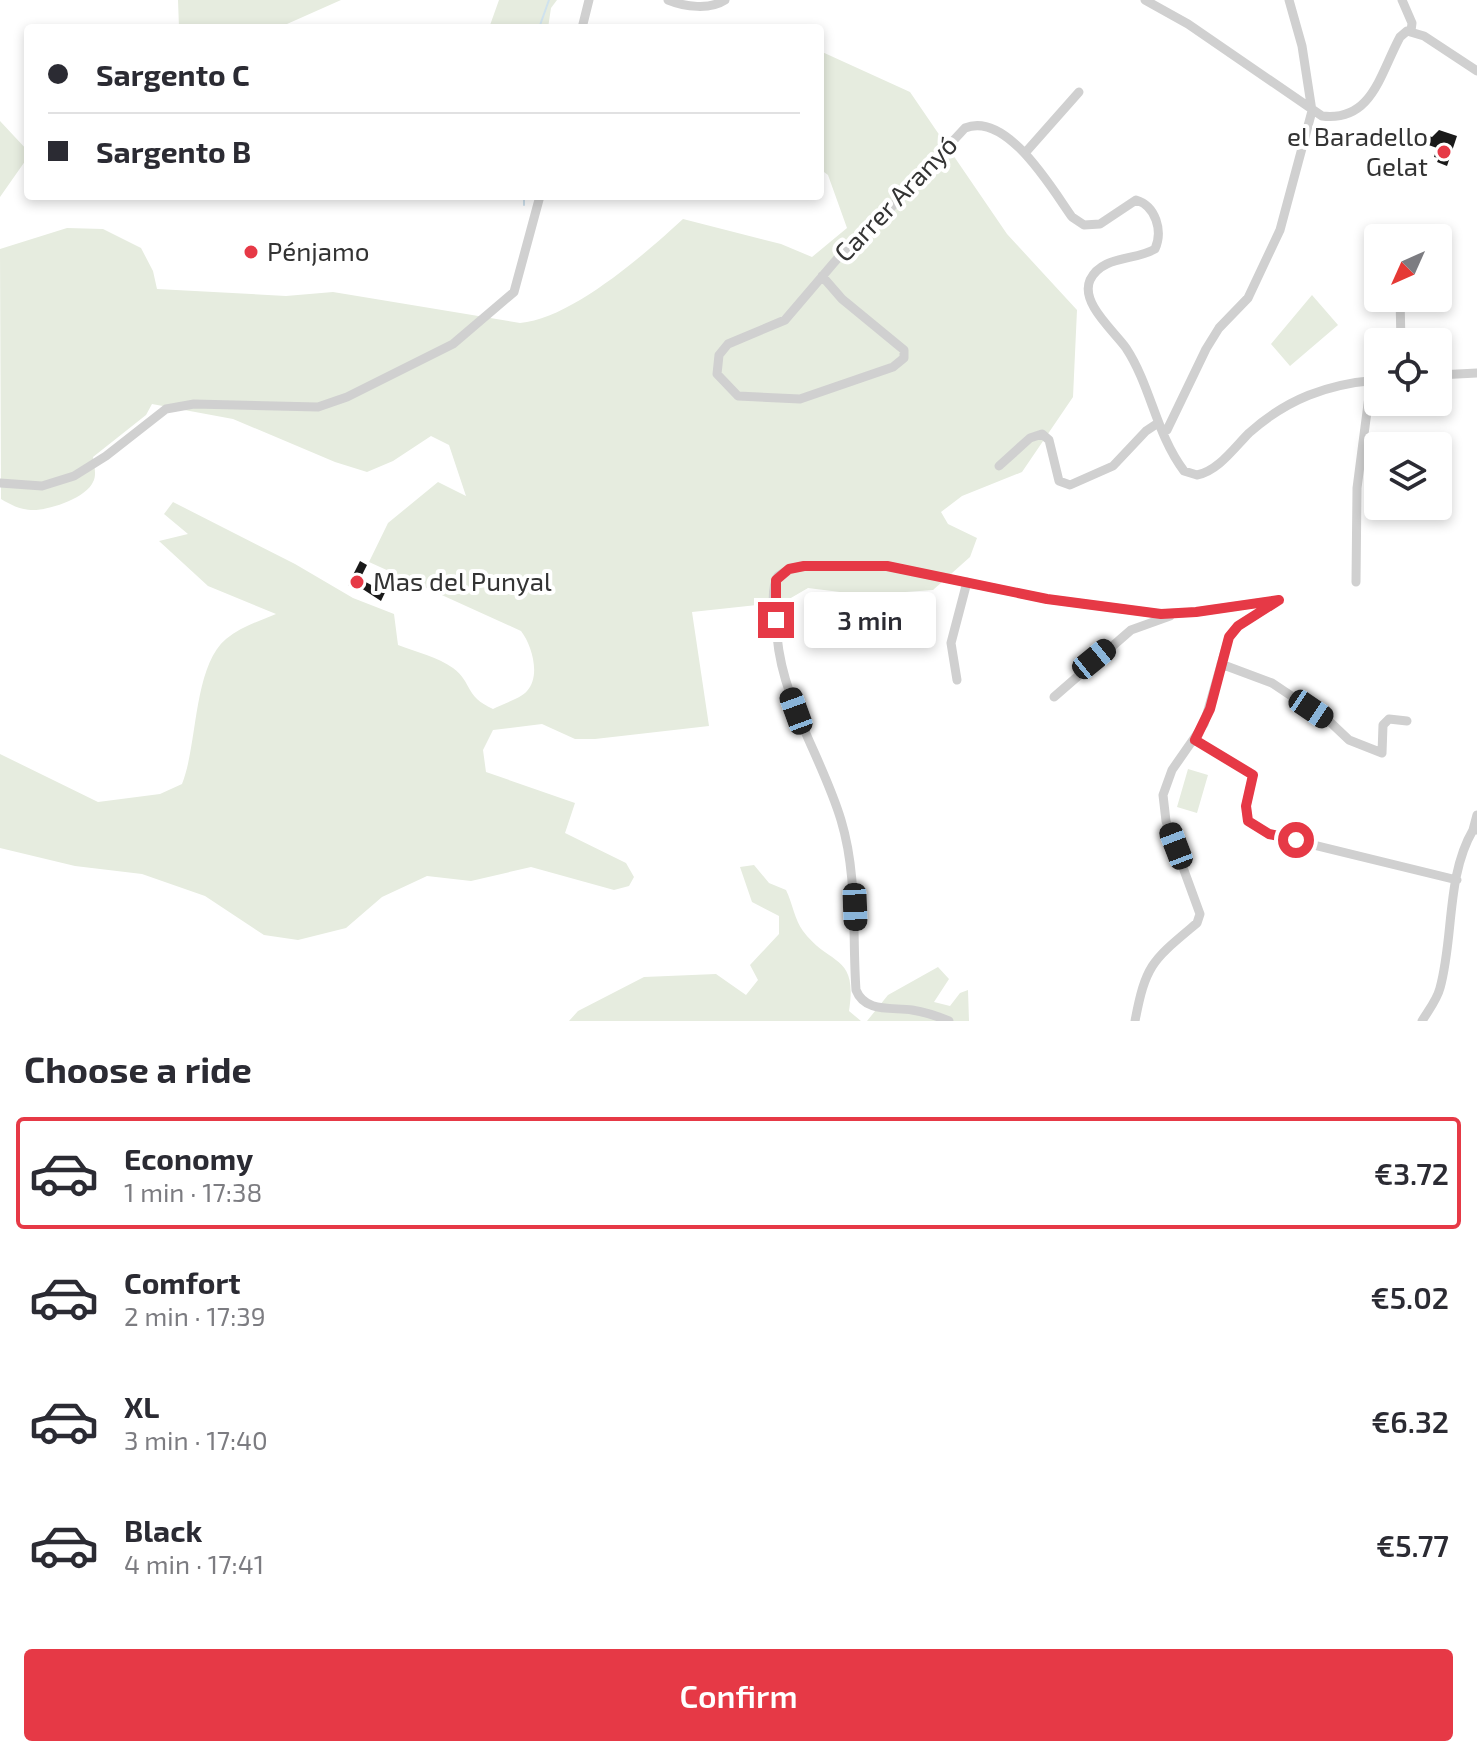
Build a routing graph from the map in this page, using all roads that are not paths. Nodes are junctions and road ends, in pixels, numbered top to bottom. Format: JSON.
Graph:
{"nodes":[{"id":1,"x":589,"y":0,"type":"edge"},
{"id":2,"x":668,"y":0,"type":"edge"},
{"id":3,"x":725,"y":0,"type":"edge"},
{"id":4,"x":1145,"y":0,"type":"edge"},
{"id":5,"x":1289,"y":0,"type":"edge"},
{"id":6,"x":1402,"y":0,"type":"edge"},
{"id":7,"x":583,"y":24,"type":"edge"},
{"id":8,"x":1411,"y":31,"type":"junction"},
{"id":9,"x":1477,"y":71,"type":"edge"},
{"id":10,"x":1079,"y":92,"type":"dead end"},
{"id":11,"x":1312,"y":111,"type":"junction"},
{"id":12,"x":1025,"y":153,"type":"junction"},
{"id":13,"x":539,"y":200,"type":"edge"},
{"id":14,"x":822,"y":276,"type":"junction"},
{"id":15,"x":1477,"y":373,"type":"edge"},
{"id":16,"x":1452,"y":374,"type":"edge"},
{"id":17,"x":1364,"y":382,"type":"edge"},
{"id":18,"x":1369,"y":416,"type":"edge"},
{"id":19,"x":1162,"y":431,"type":"junction"},
{"id":20,"x":999,"y":466,"type":"dead end"},
{"id":21,"x":0,"y":483,"type":"edge"},
{"id":22,"x":967,"y":582,"type":"junction"},
{"id":23,"x":1356,"y":582,"type":"dead end"},
{"id":24,"x":1177,"y":613,"type":"junction"},
{"id":25,"x":1221,"y":664,"type":"junction"},
{"id":26,"x":957,"y":680,"type":"dead end"},
{"id":27,"x":1054,"y":697,"type":"dead end"},
{"id":28,"x":1407,"y":721,"type":"dead end"},
{"id":29,"x":1195,"y":740,"type":"junction"},
{"id":30,"x":1477,"y":815,"type":"edge"},
{"id":31,"x":1475,"y":830,"type":"edge"},
{"id":32,"x":1457,"y":880,"type":"junction"},
{"id":33,"x":949,"y":1021,"type":"edge"},
{"id":34,"x":1135,"y":1021,"type":"edge"},
{"id":35,"x":1422,"y":1021,"type":"edge"}],
"edges":[{"from":1,"to":7,"type":"street"},
{"from":2,"to":3,"type":"street"},
{"from":4,"to":11,"type":"street"},
{"from":5,"to":11,"type":"street"},
{"from":6,"to":8,"type":"street"},
{"from":8,"to":9,"type":"street"},
{"from":8,"to":11,"type":"street"},
{"from":10,"to":12,"type":"street"},
{"from":11,"to":19,"type":"street"},
{"from":12,"to":14,"type":"street","name":"Carrer Aranyó"},
{"from":12,"to":19,"type":"street","name":"Carrer Aranyó"},
{"from":13,"to":21,"type":"street"},
{"from":14,"to":14,"type":"street","name":"Carrer Aranyó"},
{"from":15,"to":16,"type":"street"},
{"from":17,"to":19,"type":"street"},
{"from":18,"to":23,"type":"street"},
{"from":19,"to":20,"type":"street"},
{"from":22,"to":24,"type":"street"},
{"from":22,"to":26,"type":"street"},
{"from":22,"to":33,"type":"street"},
{"from":24,"to":25,"type":"street"},
{"from":24,"to":27,"type":"street"},
{"from":25,"to":28,"type":"street"},
{"from":25,"to":29,"type":"street"},
{"from":29,"to":32,"type":"street"},
{"from":29,"to":34,"type":"street"},
{"from":30,"to":31,"type":"street"},
{"from":31,"to":32,"type":"street"},
{"from":32,"to":35,"type":"street"}]}
